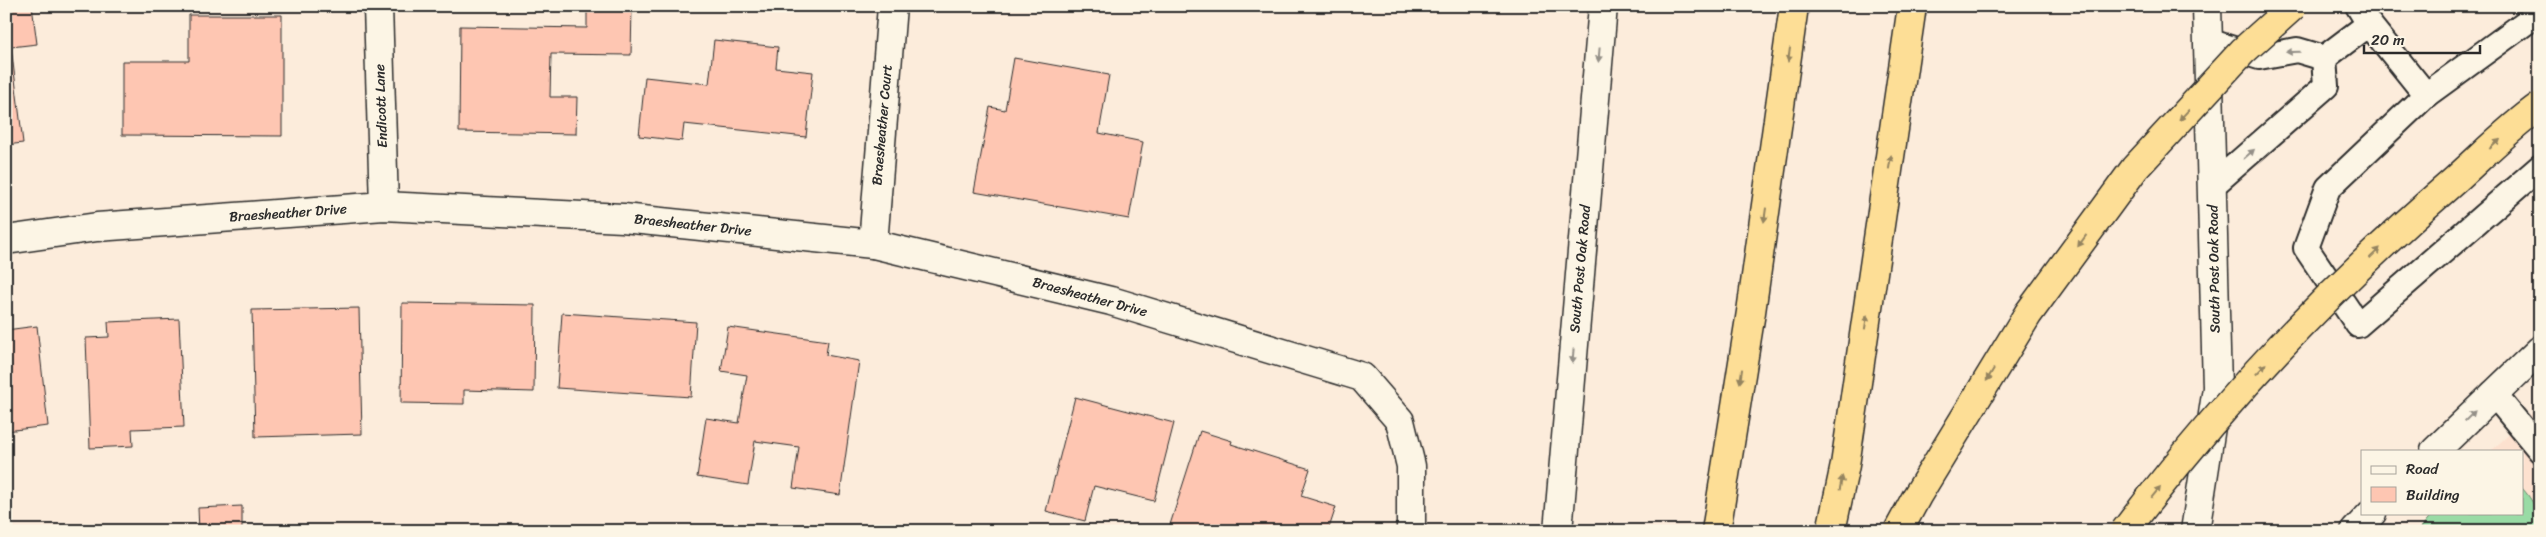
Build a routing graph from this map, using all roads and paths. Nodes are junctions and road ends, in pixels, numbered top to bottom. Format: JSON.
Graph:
{"nodes":[{"id":1,"x":378,"y":6,"type":"edge"},
{"id":2,"x":892,"y":6,"type":"edge"},
{"id":3,"x":1603,"y":6,"type":"edge"},
{"id":4,"x":1794,"y":6,"type":"edge"},
{"id":5,"x":1912,"y":6,"type":"edge"},
{"id":6,"x":2207,"y":6,"type":"edge"},
{"id":7,"x":2293,"y":6,"type":"edge"},
{"id":8,"x":2540,"y":12,"type":"edge"},
{"id":9,"x":2363,"y":15,"type":"edge"},
{"id":10,"x":2208,"y":41,"type":"junction"},
{"id":11,"x":2324,"y":58,"type":"junction"},
{"id":12,"x":2426,"y":95,"type":"junction"},
{"id":13,"x":2540,"y":106,"type":"edge"},
{"id":14,"x":2540,"y":167,"type":"edge"},
{"id":15,"x":2212,"y":186,"type":"junction"},
{"id":16,"x":384,"y":206,"type":"junction"},
{"id":17,"x":6,"y":240,"type":"edge"},
{"id":18,"x":873,"y":244,"type":"junction"},
{"id":19,"x":2540,"y":350,"type":"edge"},
{"id":20,"x":2493,"y":393,"type":"junction"},
{"id":21,"x":2436,"y":450,"type":"edge"},
{"id":22,"x":2540,"y":450,"type":"edge"},
{"id":23,"x":2371,"y":514,"type":"edge"},
{"id":24,"x":1411,"y":531,"type":"edge"},
{"id":25,"x":1558,"y":531,"type":"edge"},
{"id":26,"x":1716,"y":531,"type":"edge"},
{"id":27,"x":1831,"y":531,"type":"edge"},
{"id":28,"x":1898,"y":531,"type":"edge"},
{"id":29,"x":2126,"y":531,"type":"edge"},
{"id":30,"x":2195,"y":531,"type":"edge"},
{"id":31,"x":2355,"y":531,"type":"edge"}],
"edges":[{"from":1,"to":16,"type":"street","name":"Endicott Lane"},
{"from":2,"to":18,"type":"street","name":"Braesheather Court"},
{"from":3,"to":25,"type":"street","name":"South Post Oak Road","one_way":true},
{"from":4,"to":26,"type":"highway","one_way":true},
{"from":27,"to":5,"type":"highway","one_way":true},
{"from":6,"to":10,"type":"street","name":"South Post Oak Road"},
{"from":7,"to":28,"type":"highway","one_way":true,"bridge":true},
{"from":8,"to":12,"type":"lane"},
{"from":9,"to":11,"type":"lane"},
{"from":9,"to":12,"type":"lane"},
{"from":11,"to":10,"type":"lane","one_way":true},
{"from":10,"to":15,"type":"street","name":"South Post Oak Road"},
{"from":15,"to":11,"type":"lane","one_way":true},
{"from":12,"to":14,"type":"lane"},
{"from":29,"to":13,"type":"highway","one_way":true,"bridge":true},
{"from":15,"to":30,"type":"street","name":"South Post Oak Road"},
{"from":16,"to":17,"type":"street","name":"Braesheather Drive"},
{"from":16,"to":18,"type":"street","name":"Braesheather Drive"},
{"from":18,"to":24,"type":"street","name":"Braesheather Drive"},
{"from":19,"to":20,"type":"street"},
{"from":21,"to":20,"type":"street","one_way":true},
{"from":20,"to":22,"type":"lane"},
{"from":23,"to":31,"type":"street"}]}
